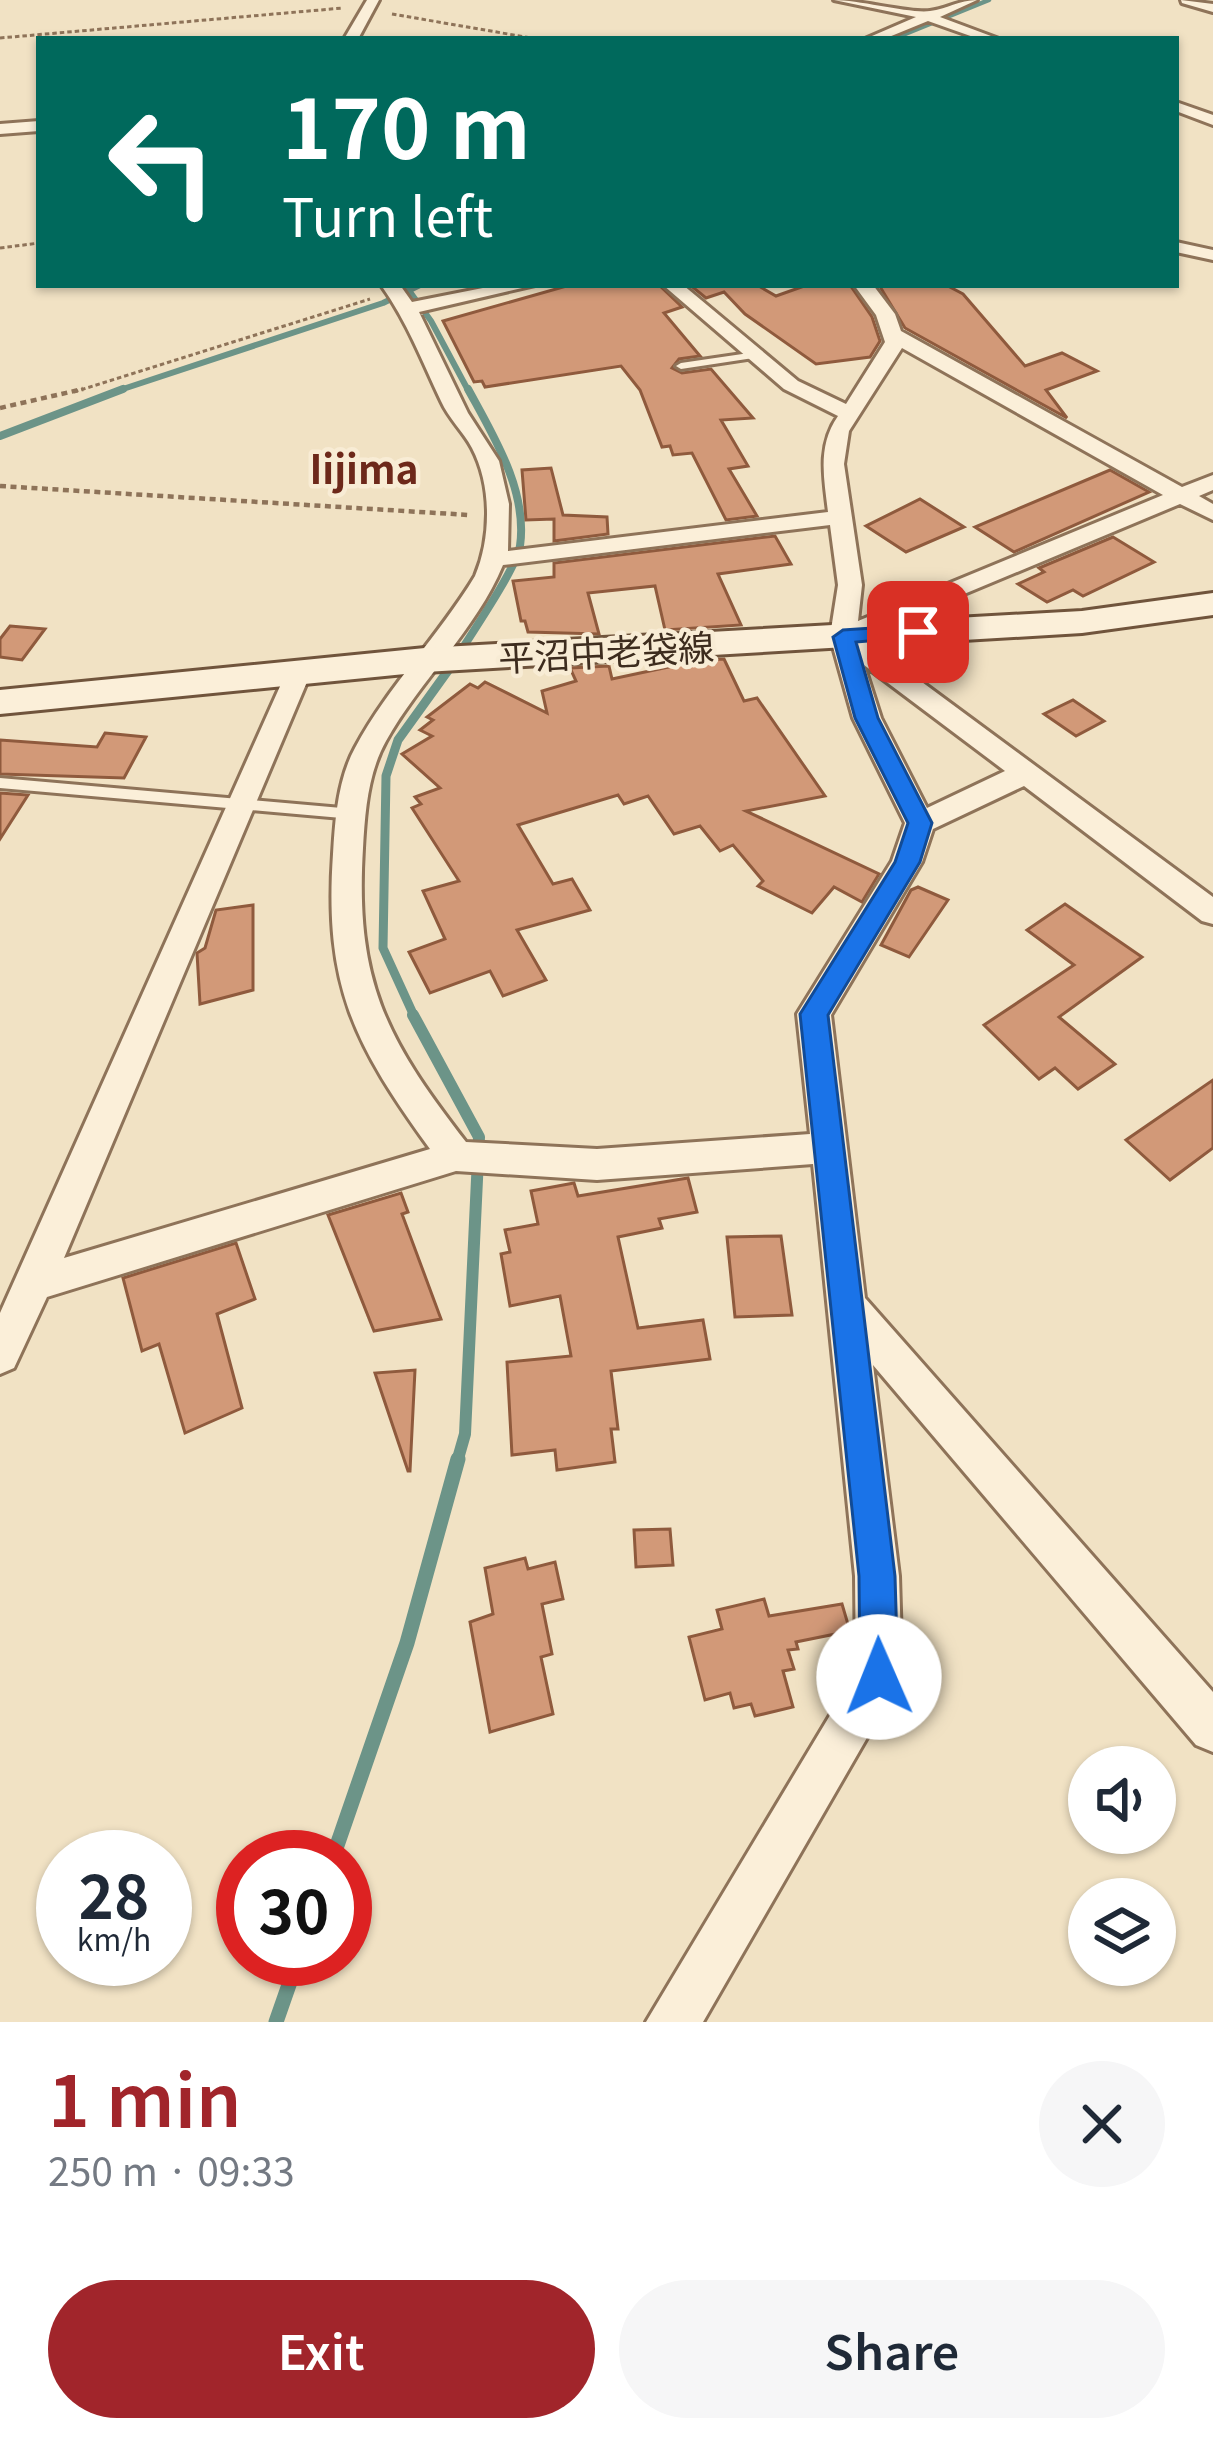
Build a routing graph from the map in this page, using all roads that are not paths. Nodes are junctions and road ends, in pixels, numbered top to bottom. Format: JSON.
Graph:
{"nodes":[{"id":1,"x":840,"y":0,"type":"edge"},
{"id":2,"x":971,"y":0,"type":"edge"},
{"id":3,"x":1186,"y":0,"type":"edge"},
{"id":4,"x":368,"y":6,"type":"edge"},
{"id":5,"x":1213,"y":8,"type":"edge"},
{"id":6,"x":924,"y":15,"type":"junction"},
{"id":7,"x":353,"y":36,"type":"edge"},
{"id":8,"x":878,"y":36,"type":"edge"},
{"id":9,"x":984,"y":36,"type":"edge"},
{"id":10,"x":1179,"y":107,"type":"edge"},
{"id":11,"x":1213,"y":120,"type":"edge"},
{"id":12,"x":36,"y":125,"type":"edge"},
{"id":13,"x":0,"y":130,"type":"edge"},
{"id":14,"x":1179,"y":249,"type":"edge"},
{"id":15,"x":1213,"y":255,"type":"edge"},
{"id":16,"x":488,"y":288,"type":"edge"},
{"id":17,"x":676,"y":288,"type":"edge"},
{"id":18,"x":865,"y":288,"type":"edge"},
{"id":19,"x":399,"y":295,"type":"edge"},
{"id":20,"x":893,"y":334,"type":"junction"},
{"id":21,"x":757,"y":355,"type":"junction"},
{"id":22,"x":681,"y":366,"type":"dead end"},
{"id":23,"x":849,"y":414,"type":"junction"},
{"id":24,"x":1213,"y":482,"type":"edge"},
{"id":25,"x":1181,"y":496,"type":"junction"},
{"id":26,"x":1213,"y":513,"type":"edge"},
{"id":27,"x":842,"y":517,"type":"junction"},
{"id":28,"x":494,"y":560,"type":"junction"},
{"id":29,"x":1213,"y":604,"type":"edge"},
{"id":30,"x":843,"y":637,"type":"junction"},
{"id":31,"x":425,"y":660,"type":"junction"},
{"id":32,"x":298,"y":670,"type":"junction"},
{"id":33,"x":0,"y":702,"type":"edge"},
{"id":34,"x":1028,"y":772,"type":"junction"},
{"id":35,"x":0,"y":783,"type":"edge"},
{"id":36,"x":239,"y":805,"type":"junction"},
{"id":37,"x":353,"y":814,"type":"junction"},
{"id":38,"x":920,"y":823,"type":"junction"},
{"id":39,"x":1213,"y":913,"type":"edge"},
{"id":40,"x":827,"y":1147,"type":"junction"},
{"id":41,"x":455,"y":1156,"type":"junction"},
{"id":42,"x":34,"y":1284,"type":"junction"},
{"id":43,"x":844,"y":1302,"type":"junction"},
{"id":44,"x":0,"y":1355,"type":"edge"},
{"id":45,"x":1213,"y":1728,"type":"edge"},
{"id":46,"x":673,"y":2022,"type":"edge"}],
"edges":[{"from":1,"to":6,"type":"street"},
{"from":2,"to":6,"type":"street"},
{"from":3,"to":5,"type":"street"},
{"from":4,"to":7,"type":"street"},
{"from":6,"to":8,"type":"street"},
{"from":6,"to":9,"type":"street"},
{"from":10,"to":11,"type":"street"},
{"from":12,"to":13,"type":"street"},
{"from":14,"to":15,"type":"street"},
{"from":16,"to":19,"type":"street"},
{"from":17,"to":21,"type":"street"},
{"from":18,"to":20,"type":"street"},
{"from":19,"to":28,"type":"street"},
{"from":20,"to":23,"type":"street"},
{"from":20,"to":25,"type":"street"},
{"from":21,"to":22,"type":"lane"},
{"from":21,"to":23,"type":"street"},
{"from":23,"to":27,"type":"street"},
{"from":24,"to":25,"type":"street"},
{"from":25,"to":26,"type":"street"},
{"from":25,"to":30,"type":"street"},
{"from":27,"to":28,"type":"street"},
{"from":27,"to":30,"type":"street"},
{"from":28,"to":31,"type":"street"},
{"from":29,"to":30,"type":"main road","name":"平沼中老袋線"},
{"from":30,"to":31,"type":"main road","name":"平沼中老袋線"},
{"from":30,"to":34,"type":"street"},
{"from":30,"to":38,"type":"street"},
{"from":31,"to":32,"type":"main road","name":"平沼中老袋線"},
{"from":31,"to":37,"type":"street"},
{"from":32,"to":33,"type":"main road","name":"平沼中老袋線"},
{"from":32,"to":36,"type":"street"},
{"from":34,"to":38,"type":"street"},
{"from":34,"to":39,"type":"street"},
{"from":35,"to":36,"type":"lane"},
{"from":36,"to":37,"type":"lane"},
{"from":36,"to":42,"type":"street"},
{"from":37,"to":41,"type":"street"},
{"from":38,"to":40,"type":"street"},
{"from":40,"to":41,"type":"street"},
{"from":40,"to":43,"type":"street"},
{"from":41,"to":42,"type":"street"},
{"from":42,"to":44,"type":"street"},
{"from":43,"to":45,"type":"street"},
{"from":43,"to":46,"type":"street"}]}
